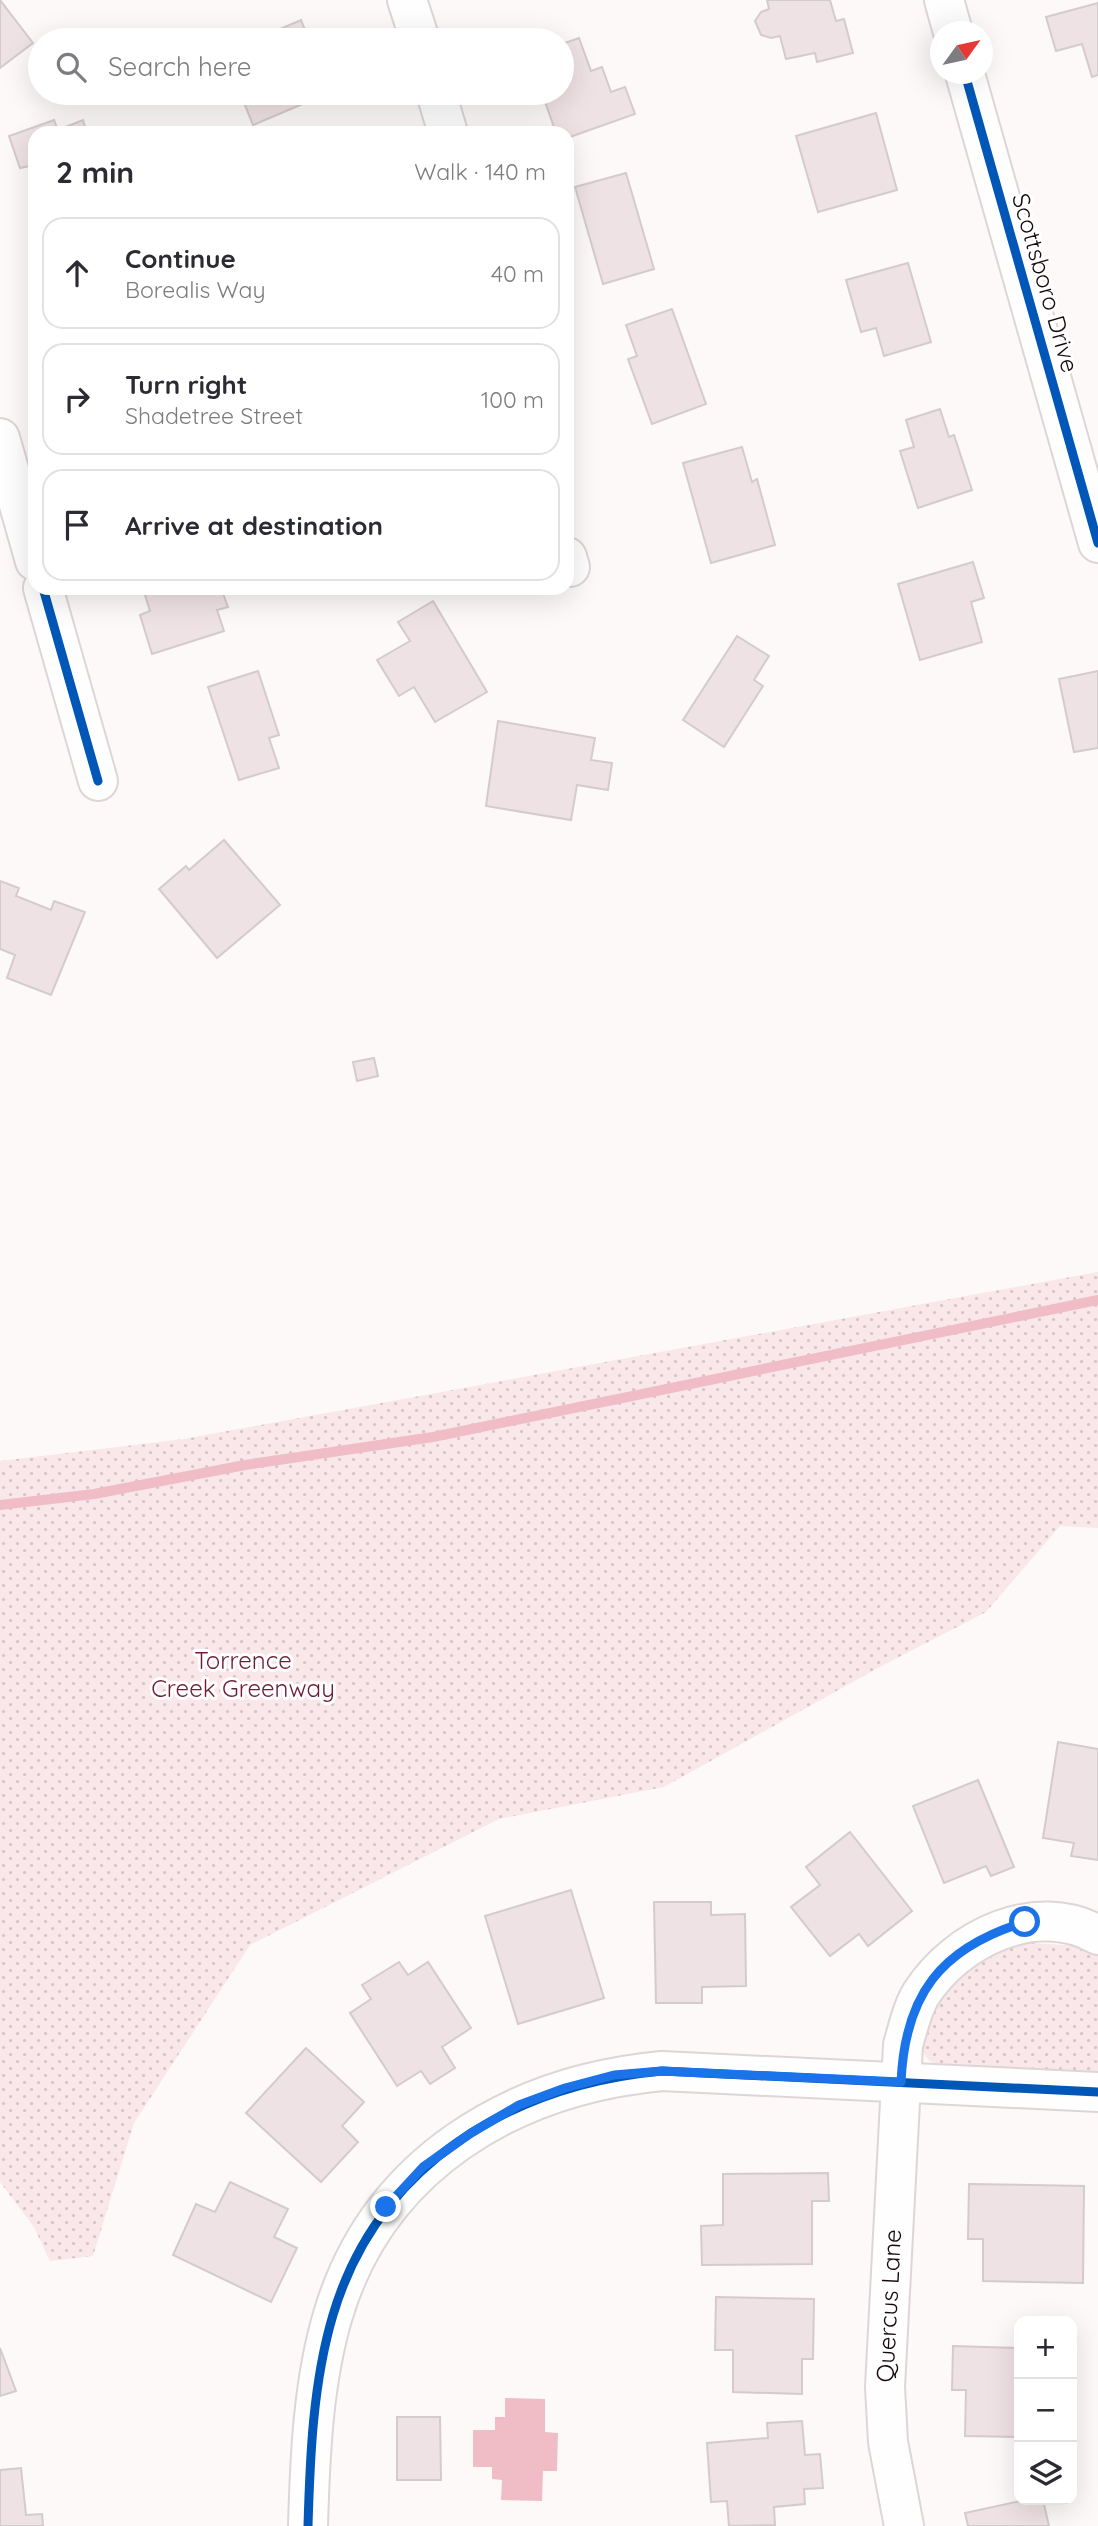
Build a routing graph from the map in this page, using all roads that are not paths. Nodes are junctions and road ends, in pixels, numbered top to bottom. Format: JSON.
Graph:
{"nodes":[{"id":1,"x":407,"y":0,"type":"edge"},
{"id":2,"x":944,"y":0,"type":"edge"},
{"id":3,"x":950,"y":21,"type":"edge"},
{"id":4,"x":416,"y":28,"type":"edge"},
{"id":5,"x":968,"y":84,"type":"edge"},
{"id":6,"x":440,"y":105,"type":"edge"},
{"id":7,"x":446,"y":126,"type":"edge"},
{"id":8,"x":0,"y":438,"type":"edge"},
{"id":9,"x":28,"y":536,"type":"edge"},
{"id":10,"x":1098,"y":543,"type":"edge"},
{"id":11,"x":45,"y":595,"type":"edge"},
{"id":12,"x":97,"y":781,"type":"dead end"},
{"id":13,"x":1098,"y":1935,"type":"edge"},
{"id":14,"x":901,"y":2082,"type":"junction"},
{"id":15,"x":1098,"y":2092,"type":"edge"},
{"id":16,"x":308,"y":2526,"type":"edge"},
{"id":17,"x":904,"y":2526,"type":"edge"}],
"edges":[{"from":1,"to":4,"type":"street"},
{"from":2,"to":3,"type":"street"},
{"from":5,"to":10,"type":"street","name":"Scottsboro Drive"},
{"from":6,"to":7,"type":"street"},
{"from":8,"to":9,"type":"street"},
{"from":11,"to":12,"type":"street"},
{"from":13,"to":14,"type":"street","name":"Quercus Lane"},
{"from":14,"to":15,"type":"street"},
{"from":14,"to":16,"type":"street"},
{"from":14,"to":17,"type":"street","name":"Quercus Lane"}]}
